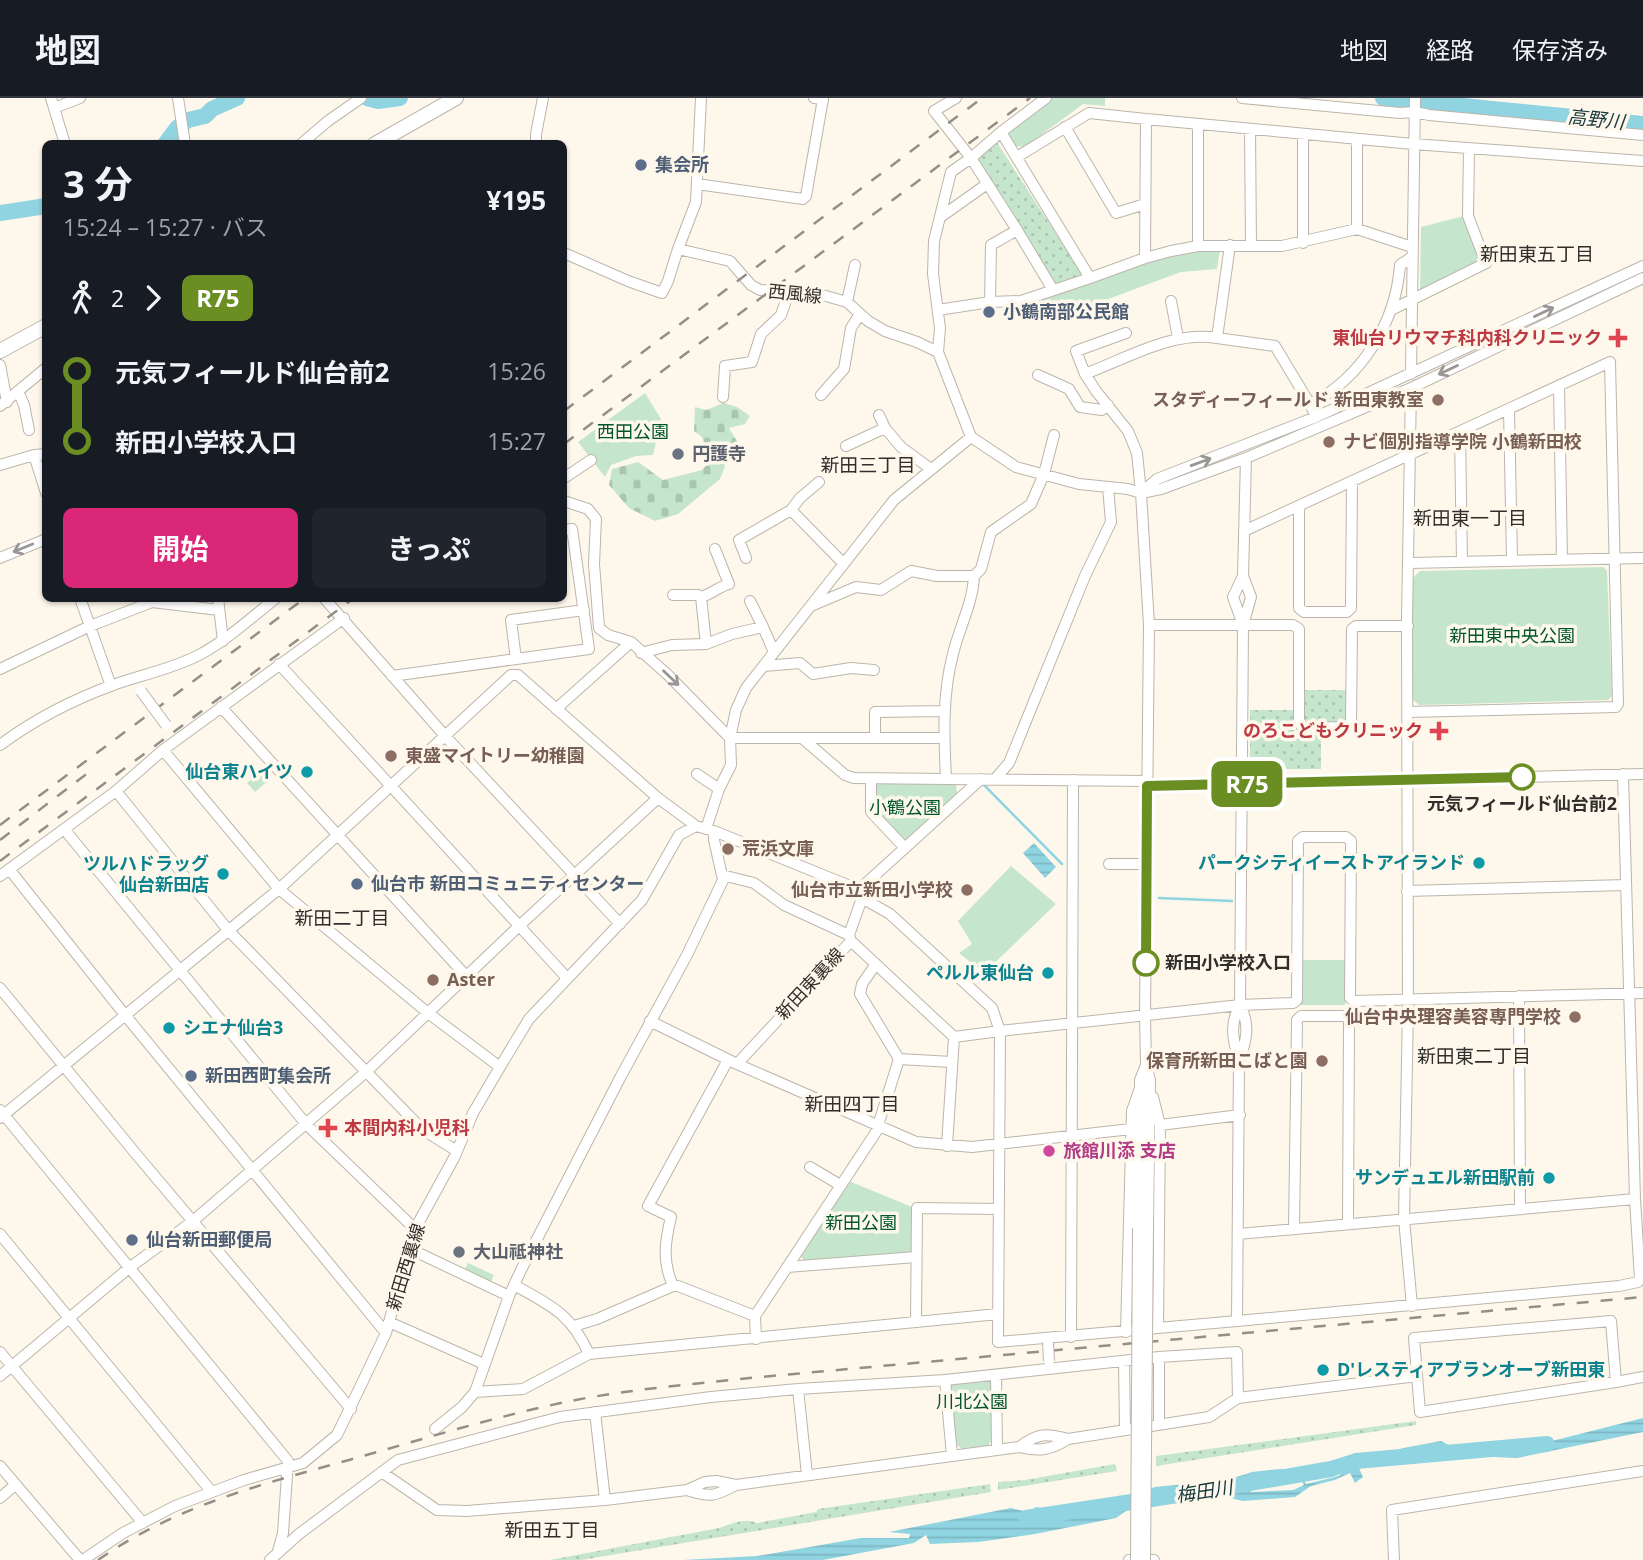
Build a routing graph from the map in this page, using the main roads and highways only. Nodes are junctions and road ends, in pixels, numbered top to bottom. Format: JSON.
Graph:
{"nodes":[{"id":1,"x":456,"y":98,"type":"edge"},
{"id":2,"x":382,"y":140,"type":"edge"},
{"id":3,"x":42,"y":328,"type":"edge"},
{"id":4,"x":0,"y":351,"type":"edge"}],
"edges":[{"from":1,"to":2,"type":"main road"},
{"from":3,"to":4,"type":"main road"}]}
